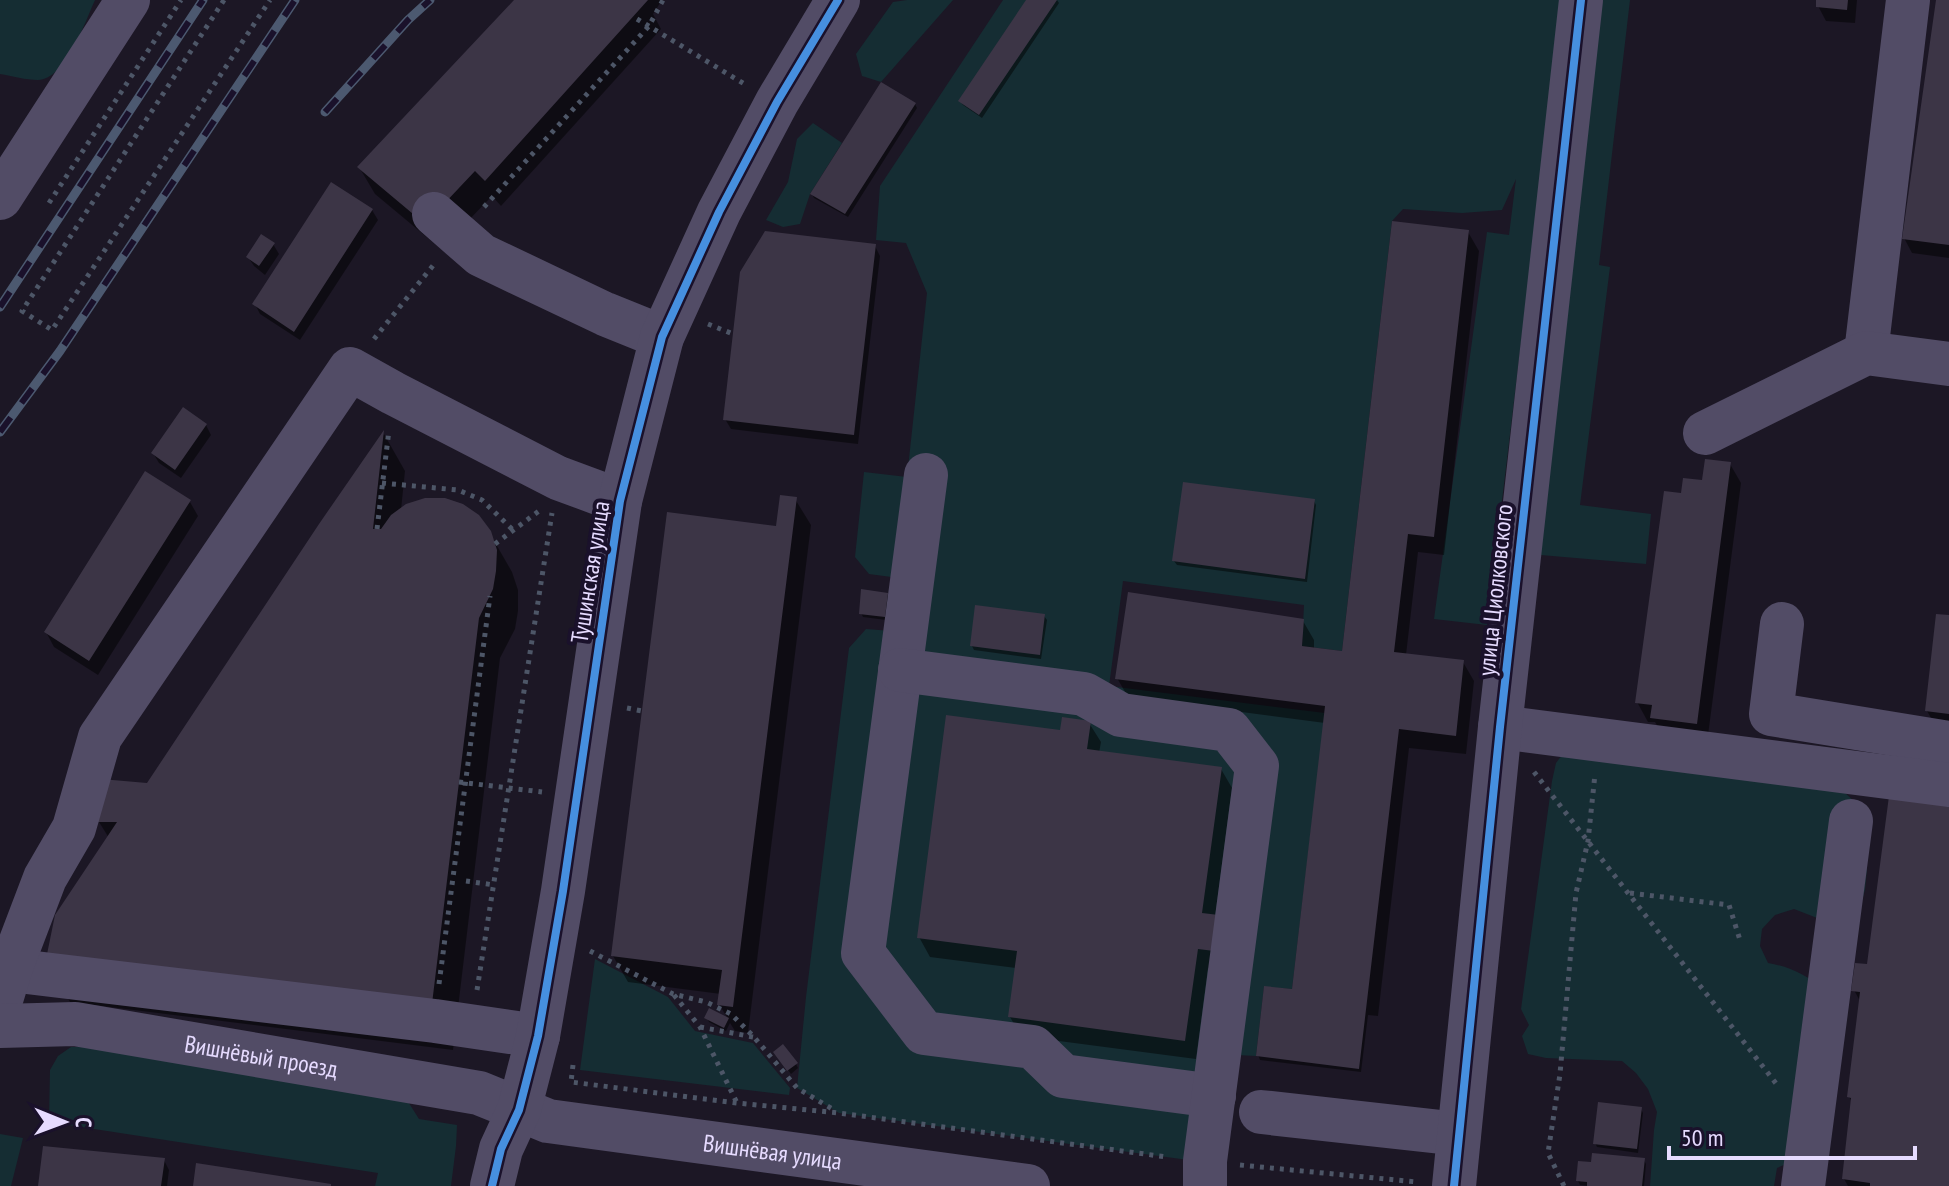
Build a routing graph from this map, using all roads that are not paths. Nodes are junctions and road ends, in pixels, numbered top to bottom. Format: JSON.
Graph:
{"nodes":[{"id":1,"x":128,"y":0,"type":"edge"},
{"id":2,"x":1581,"y":0,"type":"edge"},
{"id":3,"x":1908,"y":0,"type":"edge"},
{"id":4,"x":840,"y":5,"type":"edge"},
{"id":5,"x":0,"y":198,"type":"edge"},
{"id":6,"x":446,"y":225,"type":"road end"},
{"id":7,"x":662,"y":337,"type":"junction"},
{"id":8,"x":1866,"y":353,"type":"junction"},
{"id":9,"x":1949,"y":364,"type":"edge"},
{"id":10,"x":1705,"y":433,"type":"dead end"},
{"id":11,"x":926,"y":475,"type":"dead end"},
{"id":12,"x":620,"y":501,"type":"junction"},
{"id":13,"x":1782,"y":624,"type":"dead end"},
{"id":14,"x":900,"y":670,"type":"junction"},
{"id":15,"x":1500,"y":727,"type":"junction"},
{"id":16,"x":1949,"y":743,"type":"edge"},
{"id":17,"x":1949,"y":785,"type":"edge"},
{"id":18,"x":1851,"y":821,"type":"dead end"},
{"id":19,"x":5,"y":986,"type":"edge"},
{"id":20,"x":0,"y":1026,"type":"edge"},
{"id":21,"x":556,"y":1044,"type":"junction"},
{"id":22,"x":1214,"y":1096,"type":"junction"},
{"id":23,"x":519,"y":1110,"type":"junction"},
{"id":24,"x":1261,"y":1112,"type":"dead end"},
{"id":25,"x":1459,"y":1134,"type":"junction"},
{"id":26,"x":1205,"y":1174,"type":"edge"},
{"id":27,"x":492,"y":1186,"type":"edge"},
{"id":28,"x":1028,"y":1186,"type":"edge"},
{"id":29,"x":1454,"y":1186,"type":"edge"},
{"id":30,"x":1803,"y":1186,"type":"edge"}],
"edges":[{"from":1,"to":5,"type":"street"},
{"from":2,"to":15,"type":"street","name":"улица Циолковского"},
{"from":3,"to":8,"type":"street"},
{"from":4,"to":7,"type":"street","name":"Тушинская улица"},
{"from":6,"to":7,"type":"street"},
{"from":7,"to":12,"type":"street","name":"Тушинская улица"},
{"from":8,"to":9,"type":"street"},
{"from":8,"to":10,"type":"street"},
{"from":11,"to":14,"type":"street"},
{"from":12,"to":19,"type":"street"},
{"from":12,"to":21,"type":"street","name":"Тушинская улица"},
{"from":13,"to":16,"type":"street"},
{"from":14,"to":22,"type":"street"},
{"from":14,"to":22,"type":"street"},
{"from":15,"to":17,"type":"street"},
{"from":15,"to":25,"type":"street","name":"улица Циолковского"},
{"from":18,"to":30,"type":"street"},
{"from":19,"to":21,"type":"street"},
{"from":20,"to":23,"type":"street","name":"Вишнёвый проезд"},
{"from":21,"to":23,"type":"street","name":"Тушинская улица"},
{"from":22,"to":26,"type":"street"},
{"from":23,"to":27,"type":"street","name":"Тушинская улица"},
{"from":23,"to":28,"type":"street","name":"Вишнёвая улица"},
{"from":24,"to":25,"type":"street"},
{"from":25,"to":29,"type":"street","name":"улица Циолковского"}]}
